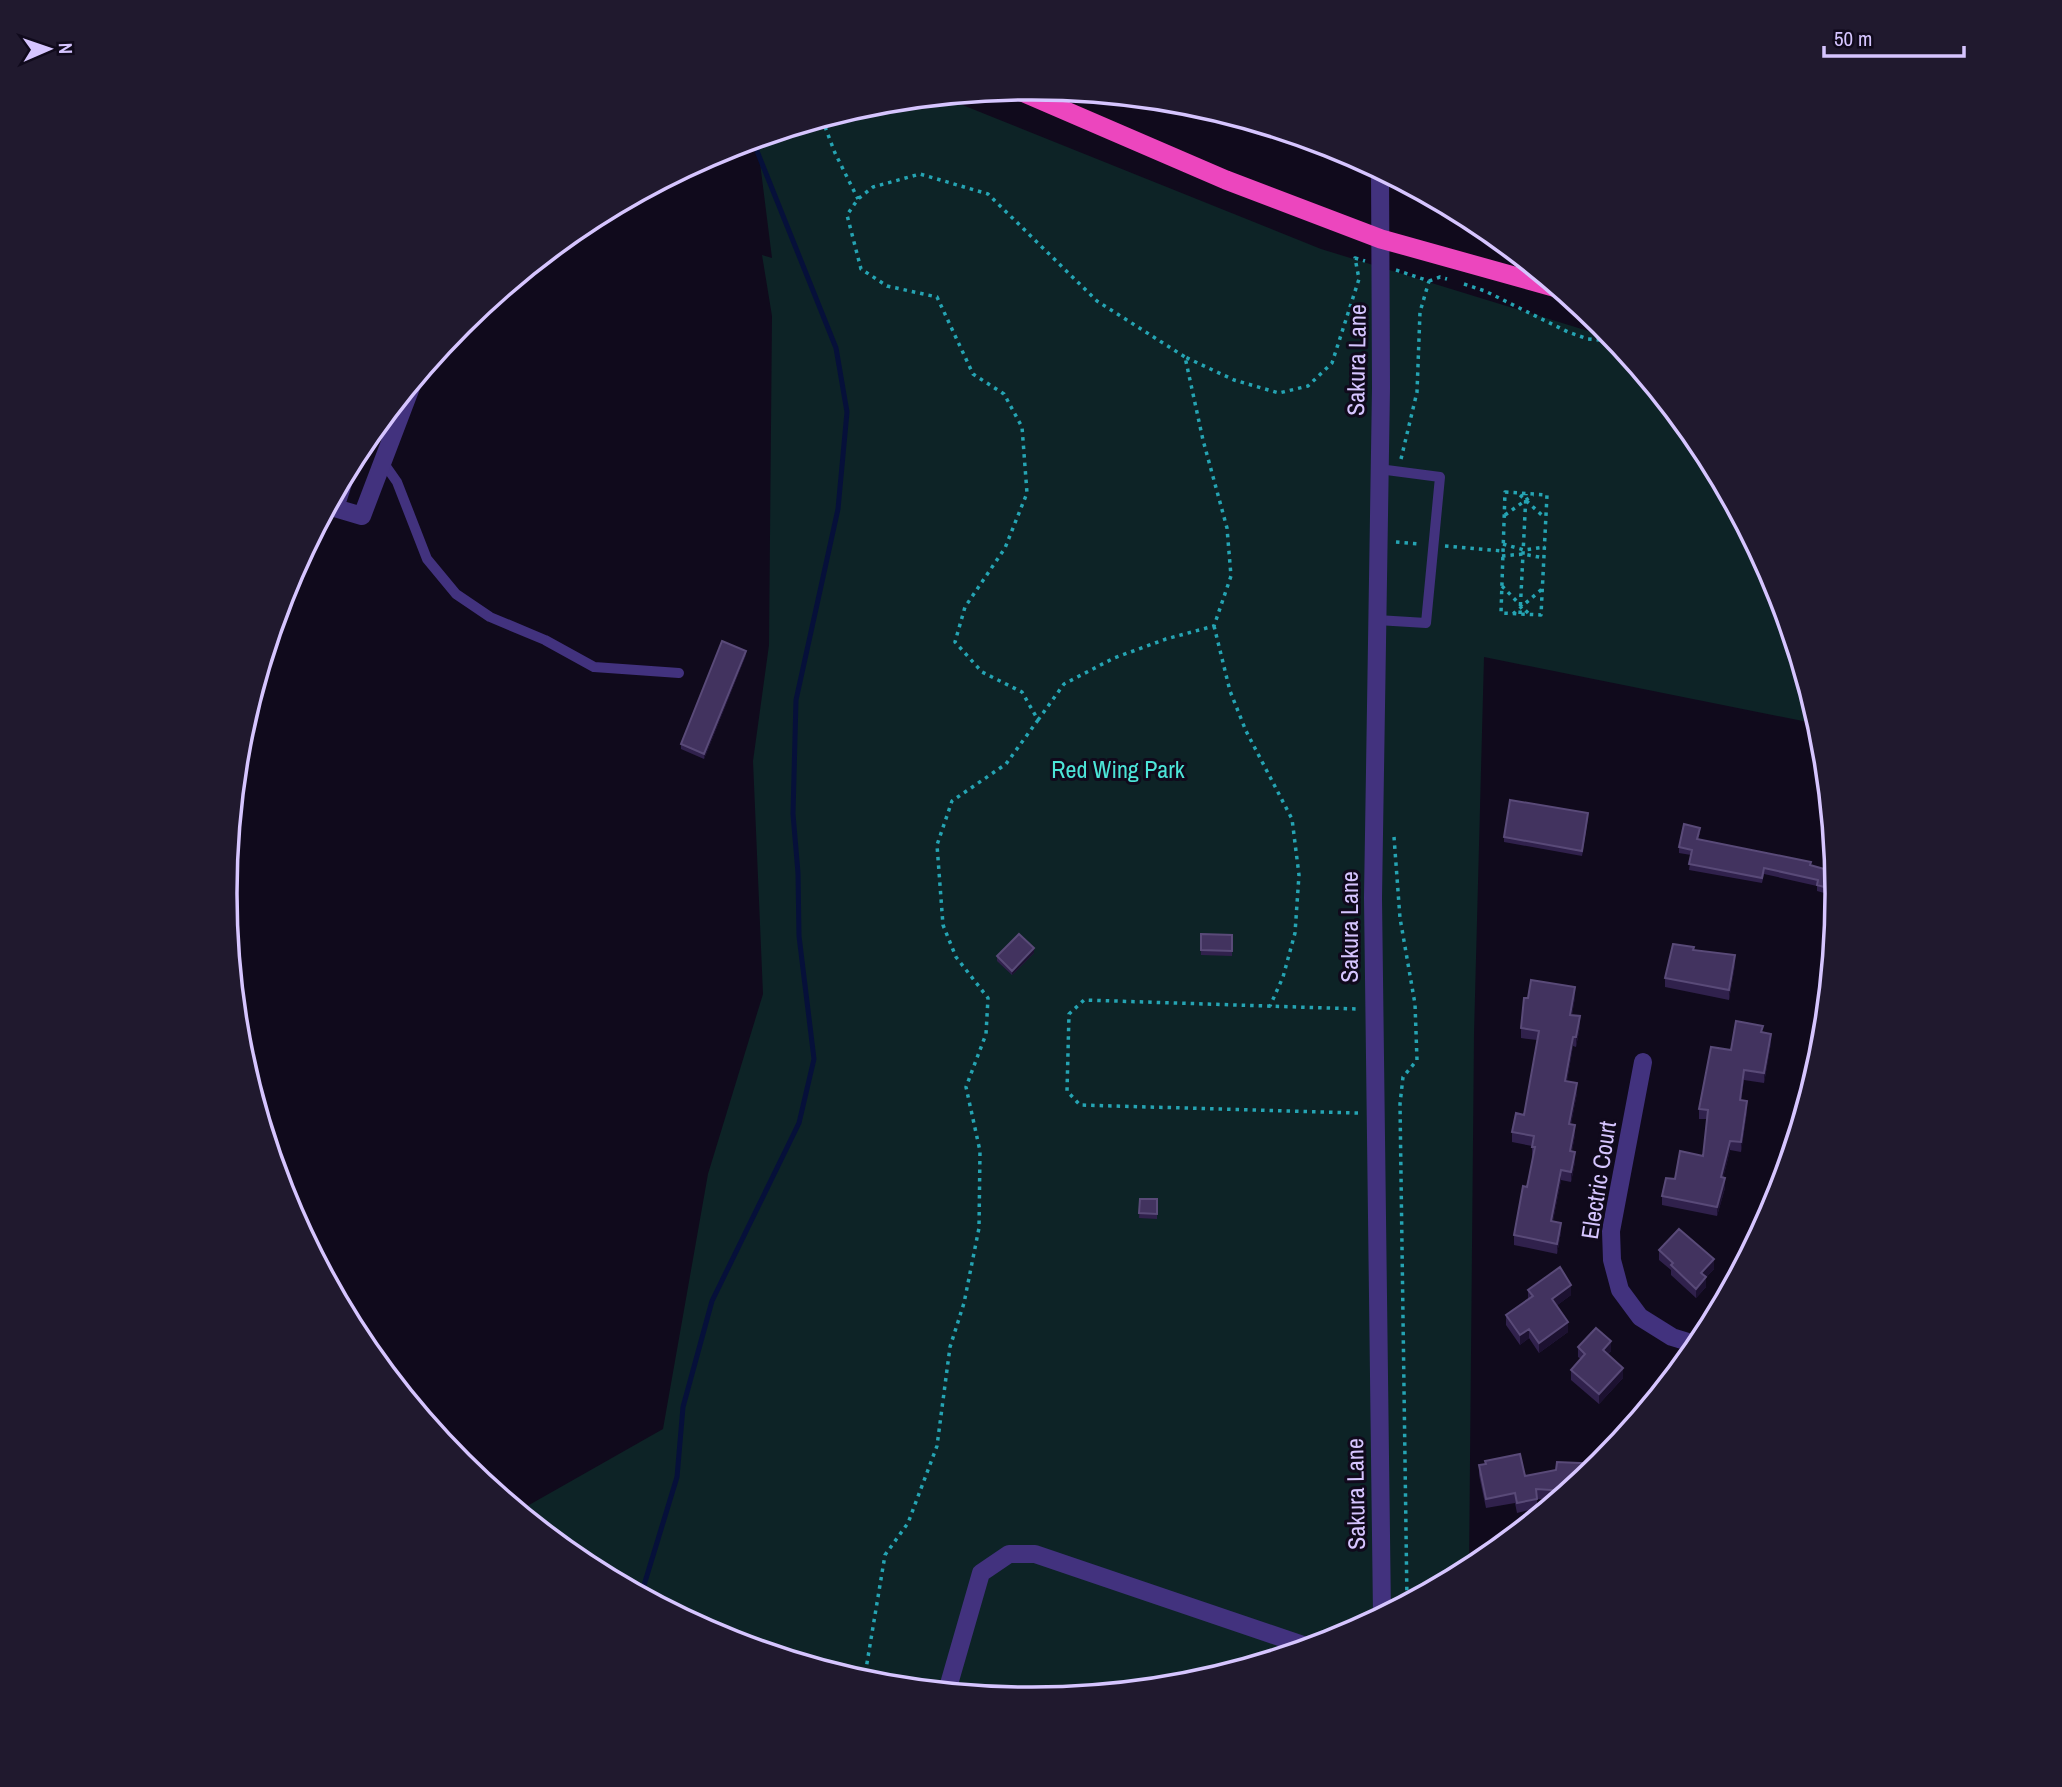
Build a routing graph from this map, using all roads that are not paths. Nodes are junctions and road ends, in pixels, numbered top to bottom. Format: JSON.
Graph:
{"nodes":[{"id":1,"x":1041,"y":100,"type":"edge"},
{"id":2,"x":1380,"y":181,"type":"edge"},
{"id":3,"x":1381,"y":239,"type":"junction"},
{"id":4,"x":1536,"y":282,"type":"edge"},
{"id":5,"x":404,"y":407,"type":"edge"},
{"id":6,"x":383,"y":461,"type":"junction"},
{"id":7,"x":1379,"y":469,"type":"junction"},
{"id":8,"x":337,"y":509,"type":"edge"},
{"id":9,"x":1377,"y":620,"type":"junction"},
{"id":10,"x":679,"y":673,"type":"dead end"},
{"id":11,"x":1643,"y":1062,"type":"dead end"},
{"id":12,"x":1686,"y":1341,"type":"edge"},
{"id":13,"x":1382,"y":1605,"type":"edge"},
{"id":14,"x":1294,"y":1642,"type":"edge"},
{"id":15,"x":949,"y":1683,"type":"edge"}],
"edges":[{"from":1,"to":3,"type":"highway"},
{"from":2,"to":3,"type":"street","name":"Sakura Lane"},
{"from":3,"to":4,"type":"highway"},
{"from":3,"to":7,"type":"street","name":"Sakura Lane"},
{"from":5,"to":6,"type":"street"},
{"from":6,"to":8,"type":"street"},
{"from":6,"to":10,"type":"lane"},
{"from":7,"to":9,"type":"street","name":"Sakura Lane"},
{"from":7,"to":9,"type":"lane"},
{"from":9,"to":13,"type":"street","name":"Sakura Lane"},
{"from":11,"to":12,"type":"street","name":"Electric Court"},
{"from":14,"to":15,"type":"street"}]}
